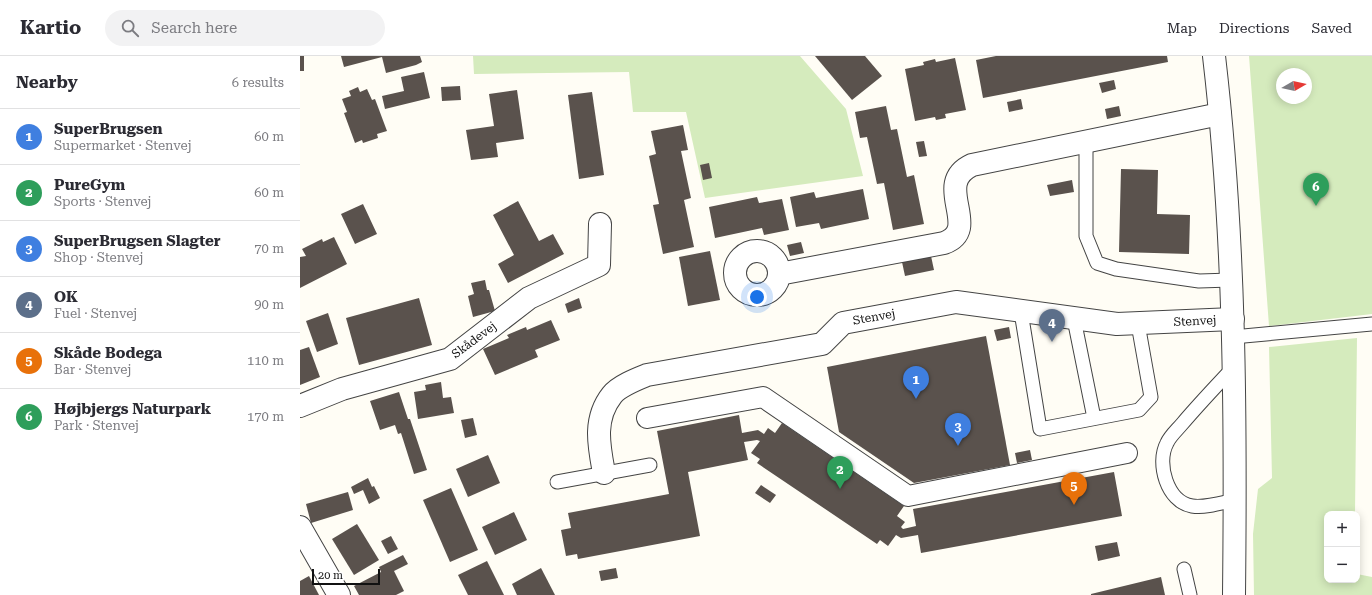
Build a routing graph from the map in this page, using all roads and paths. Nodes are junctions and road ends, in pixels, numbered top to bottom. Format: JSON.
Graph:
{"nodes":[{"id":1,"x":1214,"y":56,"type":"edge"},
{"id":2,"x":1220,"y":114,"type":"junction"},
{"id":3,"x":1086,"y":142,"type":"junction"},
{"id":4,"x":600,"y":224,"type":"dead end"},
{"id":5,"x":779,"y":274,"type":"dead end"},
{"id":6,"x":1231,"y":280,"type":"junction"},
{"id":7,"x":1021,"y":312,"type":"junction"},
{"id":8,"x":1074,"y":319,"type":"junction"},
{"id":9,"x":1138,"y":324,"type":"junction"},
{"id":10,"x":1372,"y":324,"type":"edge"},
{"id":11,"x":1233,"y":328,"type":"junction"},
{"id":12,"x":1234,"y":367,"type":"junction"},
{"id":13,"x":300,"y":406,"type":"edge"},
{"id":14,"x":647,"y":418,"type":"dead end"},
{"id":15,"x":1094,"y":418,"type":"junction"},
{"id":16,"x":1127,"y":453,"type":"dead end"},
{"id":17,"x":650,"y":465,"type":"dead end"},
{"id":18,"x":604,"y":474,"type":"junction"},
{"id":19,"x":557,"y":482,"type":"dead end"},
{"id":20,"x":1235,"y":500,"type":"junction"},
{"id":21,"x":300,"y":527,"type":"edge"},
{"id":22,"x":1184,"y":569,"type":"dead end"},
{"id":23,"x":339,"y":595,"type":"edge"},
{"id":24,"x":1190,"y":595,"type":"edge"},
{"id":25,"x":1234,"y":595,"type":"edge"}],
"edges":[{"from":1,"to":2,"type":"street","name":"Stenvej"},
{"from":2,"to":3,"type":"street"},
{"from":2,"to":6,"type":"street","name":"Stenvej"},
{"from":3,"to":5,"type":"street"},
{"from":3,"to":6,"type":"lane"},
{"from":4,"to":13,"type":"street","name":"Skådevej"},
{"from":6,"to":11,"type":"street","name":"Stenvej"},
{"from":7,"to":8,"type":"street","name":"Stenvej"},
{"from":7,"to":15,"type":"lane"},
{"from":7,"to":18,"type":"street","name":"Stenvej"},
{"from":8,"to":9,"type":"street","name":"Stenvej"},
{"from":8,"to":15,"type":"lane"},
{"from":9,"to":11,"type":"street","name":"Stenvej"},
{"from":9,"to":15,"type":"lane"},
{"from":10,"to":11,"type":"lane"},
{"from":11,"to":12,"type":"street","name":"Stenvej"},
{"from":12,"to":20,"type":"street","name":"Stenvej"},
{"from":12,"to":20,"type":"lane"},
{"from":14,"to":16,"type":"street"},
{"from":17,"to":18,"type":"lane"},
{"from":18,"to":19,"type":"lane"},
{"from":20,"to":25,"type":"street","name":"Stenvej"},
{"from":21,"to":23,"type":"street"},
{"from":22,"to":24,"type":"lane"}]}
